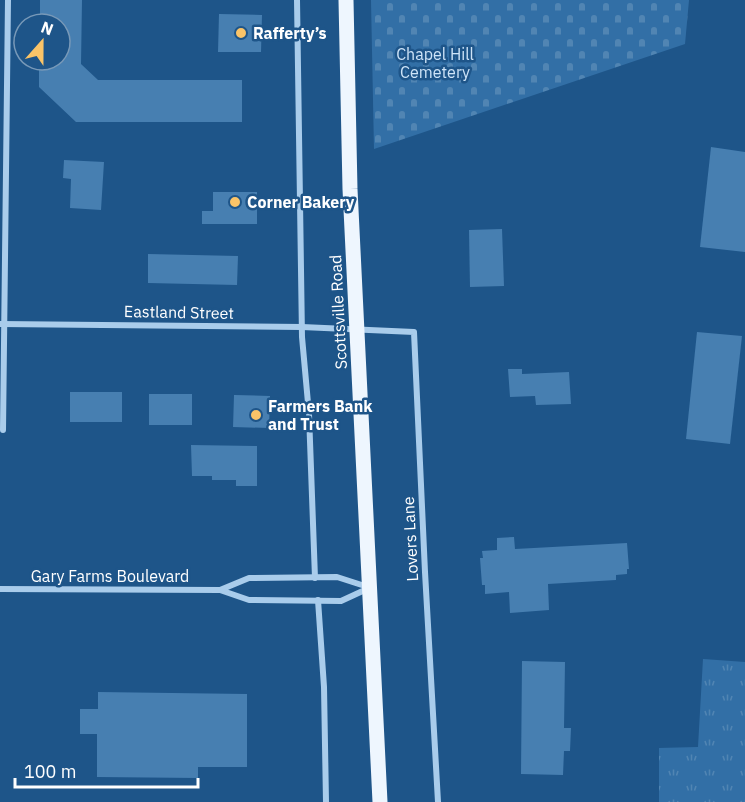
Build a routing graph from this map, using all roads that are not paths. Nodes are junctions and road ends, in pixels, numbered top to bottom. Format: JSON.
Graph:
{"nodes":[{"id":1,"x":8,"y":0,"type":"edge"},
{"id":2,"x":297,"y":0,"type":"edge"},
{"id":3,"x":346,"y":0,"type":"edge"},
{"id":4,"x":2,"y":324,"type":"edge"},
{"id":5,"x":302,"y":327,"type":"junction"},
{"id":6,"x":357,"y":328,"type":"junction"},
{"id":7,"x":3,"y":430,"type":"dead end"},
{"id":8,"x":315,"y":578,"type":"junction"},
{"id":9,"x":371,"y":587,"type":"junction"},
{"id":10,"x":0,"y":589,"type":"edge"},
{"id":11,"x":220,"y":590,"type":"junction"},
{"id":12,"x":318,"y":600,"type":"junction"},
{"id":13,"x":326,"y":802,"type":"edge"},
{"id":14,"x":380,"y":802,"type":"edge"},
{"id":15,"x":438,"y":802,"type":"edge"}],
"edges":[{"from":1,"to":4,"type":"street"},
{"from":2,"to":5,"type":"street"},
{"from":3,"to":6,"type":"main road","name":"Scottsville Road"},
{"from":4,"to":5,"type":"street","name":"Eastland Street"},
{"from":4,"to":7,"type":"street"},
{"from":5,"to":6,"type":"street","name":"Eastland Street"},
{"from":5,"to":8,"type":"street"},
{"from":6,"to":9,"type":"main road","name":"Scottsville Road"},
{"from":6,"to":15,"type":"street","name":"Lovers Lane"},
{"from":8,"to":9,"type":"street","name":"Gary Farms Boulevard"},
{"from":8,"to":11,"type":"street","name":"Gary Farms Boulevard"},
{"from":9,"to":12,"type":"street","name":"Gary Farms Boulevard"},
{"from":9,"to":14,"type":"main road","name":"Scottsville Road"},
{"from":10,"to":11,"type":"street","name":"Gary Farms Boulevard"},
{"from":11,"to":12,"type":"street","name":"Gary Farms Boulevard"},
{"from":12,"to":13,"type":"street"}]}
